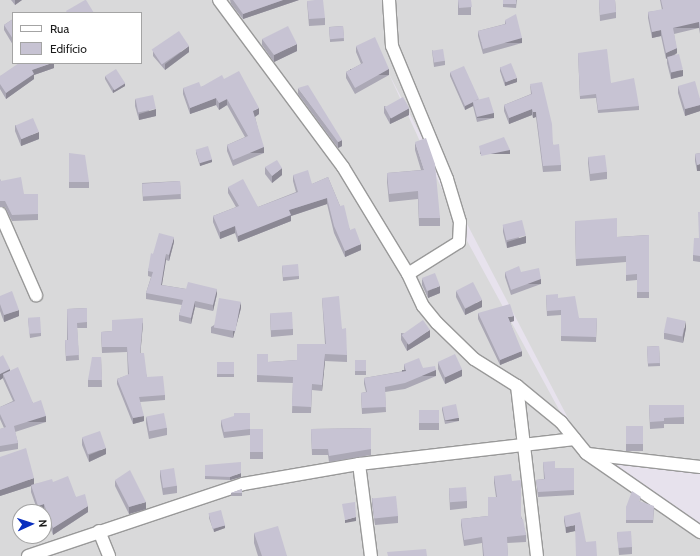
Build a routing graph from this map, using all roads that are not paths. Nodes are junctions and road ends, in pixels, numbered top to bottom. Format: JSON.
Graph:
{"nodes":[{"id":1,"x":220,"y":0,"type":"edge"},
{"id":2,"x":389,"y":0,"type":"edge"},
{"id":3,"x":0,"y":213,"type":"edge"},
{"id":4,"x":408,"y":274,"type":"junction"},
{"id":5,"x":36,"y":295,"type":"dead end"},
{"id":6,"x":517,"y":386,"type":"junction"},
{"id":7,"x":575,"y":439,"type":"junction"},
{"id":8,"x":524,"y":447,"type":"junction"},
{"id":9,"x":586,"y":453,"type":"junction"},
{"id":10,"x":359,"y":464,"type":"junction"},
{"id":11,"x":700,"y":467,"type":"edge"},
{"id":12,"x":99,"y":531,"type":"junction"},
{"id":13,"x":700,"y":532,"type":"edge"},
{"id":14,"x":28,"y":556,"type":"edge"},
{"id":15,"x":109,"y":556,"type":"edge"},
{"id":16,"x":371,"y":556,"type":"edge"},
{"id":17,"x":537,"y":556,"type":"edge"}],
"edges":[{"from":1,"to":4,"type":"street"},
{"from":2,"to":4,"type":"street"},
{"from":3,"to":5,"type":"street"},
{"from":4,"to":6,"type":"street"},
{"from":6,"to":7,"type":"street"},
{"from":6,"to":8,"type":"street"},
{"from":7,"to":8,"type":"street"},
{"from":7,"to":9,"type":"street"},
{"from":8,"to":10,"type":"street"},
{"from":8,"to":17,"type":"street"},
{"from":9,"to":11,"type":"street"},
{"from":9,"to":13,"type":"street"},
{"from":10,"to":12,"type":"street"},
{"from":10,"to":16,"type":"street"},
{"from":12,"to":14,"type":"street"},
{"from":12,"to":15,"type":"street"}]}
